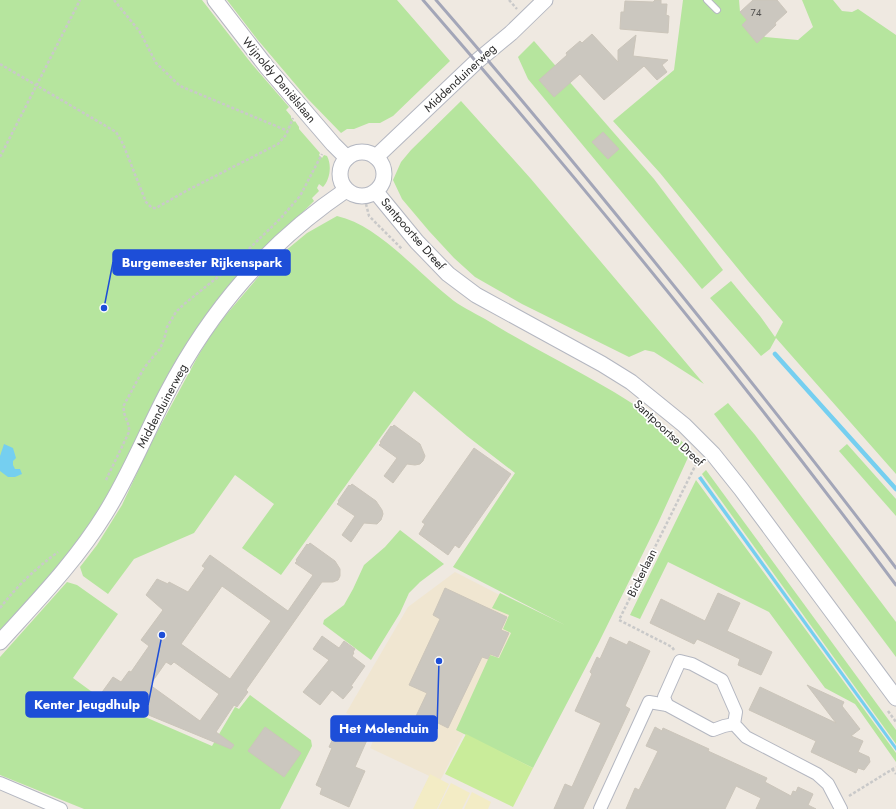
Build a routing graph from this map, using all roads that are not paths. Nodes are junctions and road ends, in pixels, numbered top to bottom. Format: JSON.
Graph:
{"nodes":[{"id":1,"x":215,"y":0,"type":"edge"},
{"id":2,"x":545,"y":0,"type":"edge"},
{"id":3,"x":707,"y":0,"type":"edge"},
{"id":4,"x":717,"y":10,"type":"dead end"},
{"id":5,"x":376,"y":157,"type":"junction"},
{"id":6,"x":347,"y":158,"type":"junction"},
{"id":7,"x":346,"y":190,"type":"junction"},
{"id":8,"x":370,"y":194,"type":"junction"},
{"id":9,"x":0,"y":642,"type":"edge"},
{"id":10,"x":892,"y":703,"type":"edge"},
{"id":11,"x":667,"y":705,"type":"junction"},
{"id":12,"x":734,"y":724,"type":"junction"},
{"id":13,"x":0,"y":783,"type":"edge"},
{"id":14,"x":840,"y":806,"type":"edge"},
{"id":15,"x":61,"y":809,"type":"edge"},
{"id":16,"x":600,"y":809,"type":"edge"}],
"edges":[{"from":1,"to":6,"type":"street","name":"Wijnoldy Daniëlslaan"},
{"from":2,"to":5,"type":"street","name":"Middenduinerweg"},
{"from":3,"to":4,"type":"lane"},
{"from":5,"to":6,"type":"street"},
{"from":5,"to":8,"type":"street"},
{"from":6,"to":7,"type":"street"},
{"from":7,"to":8,"type":"street"},
{"from":7,"to":9,"type":"street","name":"Middenduinerweg"},
{"from":8,"to":10,"type":"street","name":"Santpoortse Dreef"},
{"from":11,"to":12,"type":"street"},
{"from":11,"to":12,"type":"street"},
{"from":11,"to":16,"type":"street"},
{"from":12,"to":14,"type":"street"},
{"from":13,"to":15,"type":"street"}]}
